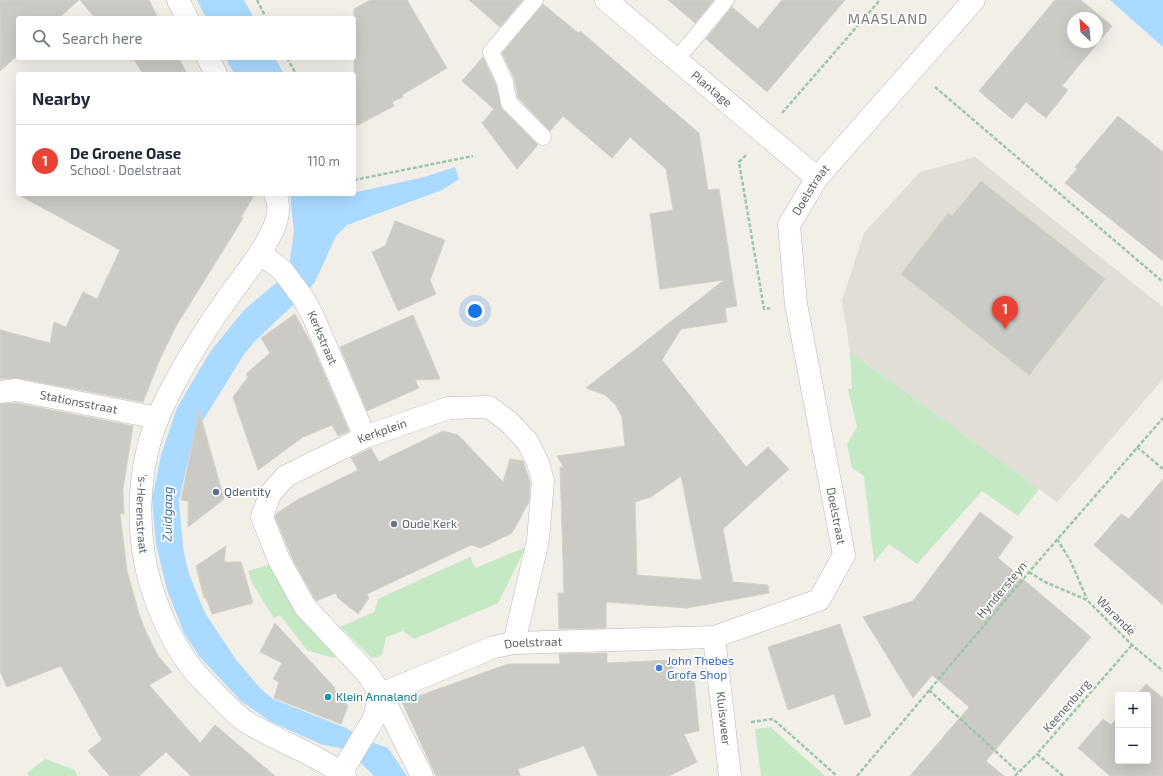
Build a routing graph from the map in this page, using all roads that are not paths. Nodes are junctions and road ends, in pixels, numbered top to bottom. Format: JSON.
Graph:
{"nodes":[{"id":1,"x":178,"y":0,"type":"edge"},
{"id":2,"x":535,"y":0,"type":"edge"},
{"id":3,"x":606,"y":0,"type":"edge"},
{"id":4,"x":726,"y":0,"type":"edge"},
{"id":5,"x":974,"y":0,"type":"edge"},
{"id":6,"x":186,"y":16,"type":"edge"},
{"id":7,"x":677,"y":59,"type":"junction"},
{"id":8,"x":209,"y":60,"type":"edge"},
{"id":9,"x":215,"y":72,"type":"edge"},
{"id":10,"x":544,"y":137,"type":"dead end"},
{"id":11,"x":817,"y":178,"type":"junction"},
{"id":12,"x":276,"y":196,"type":"edge"},
{"id":13,"x":260,"y":253,"type":"junction"},
{"id":14,"x":0,"y":392,"type":"edge"},
{"id":15,"x":158,"y":418,"type":"junction"},
{"id":16,"x":365,"y":437,"type":"junction"},
{"id":17,"x":714,"y":637,"type":"junction"},
{"id":18,"x":514,"y":643,"type":"junction"},
{"id":19,"x":382,"y":694,"type":"junction"},
{"id":20,"x":345,"y":769,"type":"edge"},
{"id":21,"x":422,"y":776,"type":"edge"},
{"id":22,"x":730,"y":776,"type":"edge"}],
"edges":[{"from":1,"to":6,"type":"street"},
{"from":2,"to":10,"type":"lane"},
{"from":3,"to":7,"type":"street","name":"Plantage"},
{"from":4,"to":7,"type":"lane"},
{"from":5,"to":11,"type":"street","name":"Doelstraat"},
{"from":7,"to":11,"type":"street","name":"Plantage"},
{"from":8,"to":9,"type":"street"},
{"from":11,"to":17,"type":"street","name":"Doelstraat"},
{"from":12,"to":13,"type":"street","name":"'s-Herenstraat"},
{"from":13,"to":15,"type":"street","name":"'s-Herenstraat"},
{"from":13,"to":16,"type":"street","name":"Kerkstraat"},
{"from":14,"to":15,"type":"street","name":"Stationsstraat"},
{"from":15,"to":20,"type":"street","name":"'s-Herenstraat"},
{"from":16,"to":18,"type":"street","name":"Kerkplein"},
{"from":16,"to":19,"type":"street","name":"Kerkplein"},
{"from":17,"to":18,"type":"street","name":"Doelstraat"},
{"from":17,"to":22,"type":"street","name":"Kluisweer"},
{"from":18,"to":19,"type":"street","name":"Doelstraat"},
{"from":19,"to":20,"type":"street"},
{"from":19,"to":21,"type":"street","name":"Kerkplein"}]}
